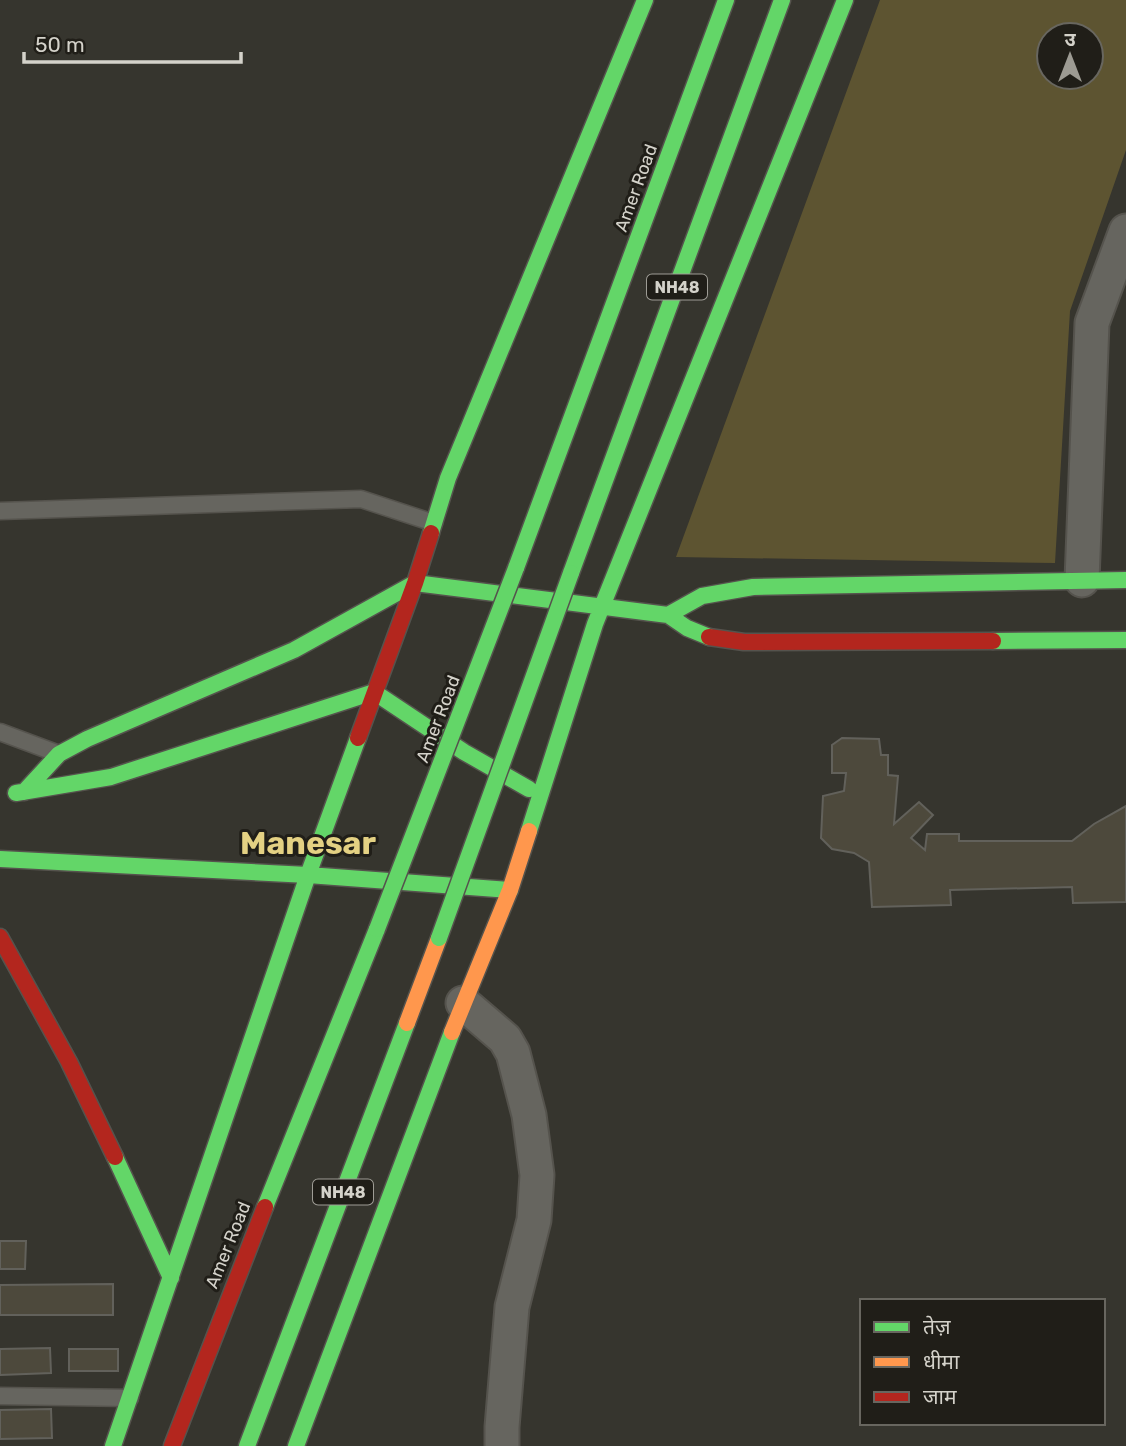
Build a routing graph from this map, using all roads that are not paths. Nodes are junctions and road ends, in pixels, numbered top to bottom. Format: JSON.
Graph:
{"nodes":[{"id":1,"x":645,"y":0,"type":"edge"},
{"id":2,"x":726,"y":0,"type":"edge"},
{"id":3,"x":782,"y":0,"type":"edge"},
{"id":4,"x":845,"y":0,"type":"edge"},
{"id":5,"x":1126,"y":231,"type":"edge"},
{"id":6,"x":1112,"y":307,"type":"edge"},
{"id":7,"x":0,"y":512,"type":"edge"},
{"id":8,"x":434,"y":523,"type":"junction"},
{"id":9,"x":1082,"y":580,"type":"junction"},
{"id":10,"x":1126,"y":580,"type":"edge"},
{"id":11,"x":415,"y":583,"type":"junction"},
{"id":12,"x":603,"y":607,"type":"junction"},
{"id":13,"x":668,"y":615,"type":"junction"},
{"id":14,"x":1126,"y":640,"type":"edge"},
{"id":15,"x":374,"y":692,"type":"junction"},
{"id":16,"x":0,"y":733,"type":"edge"},
{"id":17,"x":59,"y":754,"type":"junction"},
{"id":18,"x":24,"y":792,"type":"junction"},
{"id":19,"x":539,"y":795,"type":"junction"},
{"id":20,"x":0,"y":796,"type":"edge"},
{"id":21,"x":0,"y":859,"type":"edge"},
{"id":22,"x":307,"y":875,"type":"junction"},
{"id":23,"x":510,"y":890,"type":"junction"},
{"id":24,"x":0,"y":937,"type":"edge"},
{"id":25,"x":463,"y":1003,"type":"junction"},
{"id":26,"x":171,"y":1278,"type":"junction"},
{"id":27,"x":0,"y":1395,"type":"edge"},
{"id":28,"x":130,"y":1398,"type":"junction"},
{"id":29,"x":113,"y":1446,"type":"edge"},
{"id":30,"x":172,"y":1446,"type":"edge"},
{"id":31,"x":247,"y":1446,"type":"edge"},
{"id":32,"x":296,"y":1446,"type":"edge"},
{"id":33,"x":502,"y":1446,"type":"edge"}],
"edges":[{"from":1,"to":8,"type":"main road"},
{"from":2,"to":30,"type":"main road","name":"Amer Road","number":"NH48","bridge":true},
{"from":3,"to":31,"type":"main road","number":"NH48","bridge":true},
{"from":4,"to":12,"type":"main road"},
{"from":5,"to":6,"type":"street"},
{"from":6,"to":9,"type":"street"},
{"from":7,"to":8,"type":"lane"},
{"from":8,"to":11,"type":"main road"},
{"from":9,"to":10,"type":"main road"},
{"from":9,"to":13,"type":"main road"},
{"from":11,"to":12,"type":"main road"},
{"from":11,"to":15,"type":"main road"},
{"from":11,"to":17,"type":"main road"},
{"from":12,"to":13,"type":"main road"},
{"from":12,"to":19,"type":"main road"},
{"from":13,"to":14,"type":"main road"},
{"from":15,"to":18,"type":"main road"},
{"from":15,"to":19,"type":"main road"},
{"from":15,"to":22,"type":"main road"},
{"from":16,"to":17,"type":"lane"},
{"from":17,"to":18,"type":"main road"},
{"from":18,"to":20,"type":"main road"},
{"from":19,"to":23,"type":"main road"},
{"from":21,"to":22,"type":"main road"},
{"from":22,"to":23,"type":"main road"},
{"from":22,"to":26,"type":"main road"},
{"from":23,"to":25,"type":"main road"},
{"from":24,"to":26,"type":"main road"},
{"from":25,"to":32,"type":"main road"},
{"from":25,"to":33,"type":"street"},
{"from":26,"to":28,"type":"main road"},
{"from":27,"to":28,"type":"lane"},
{"from":28,"to":29,"type":"main road"}]}
